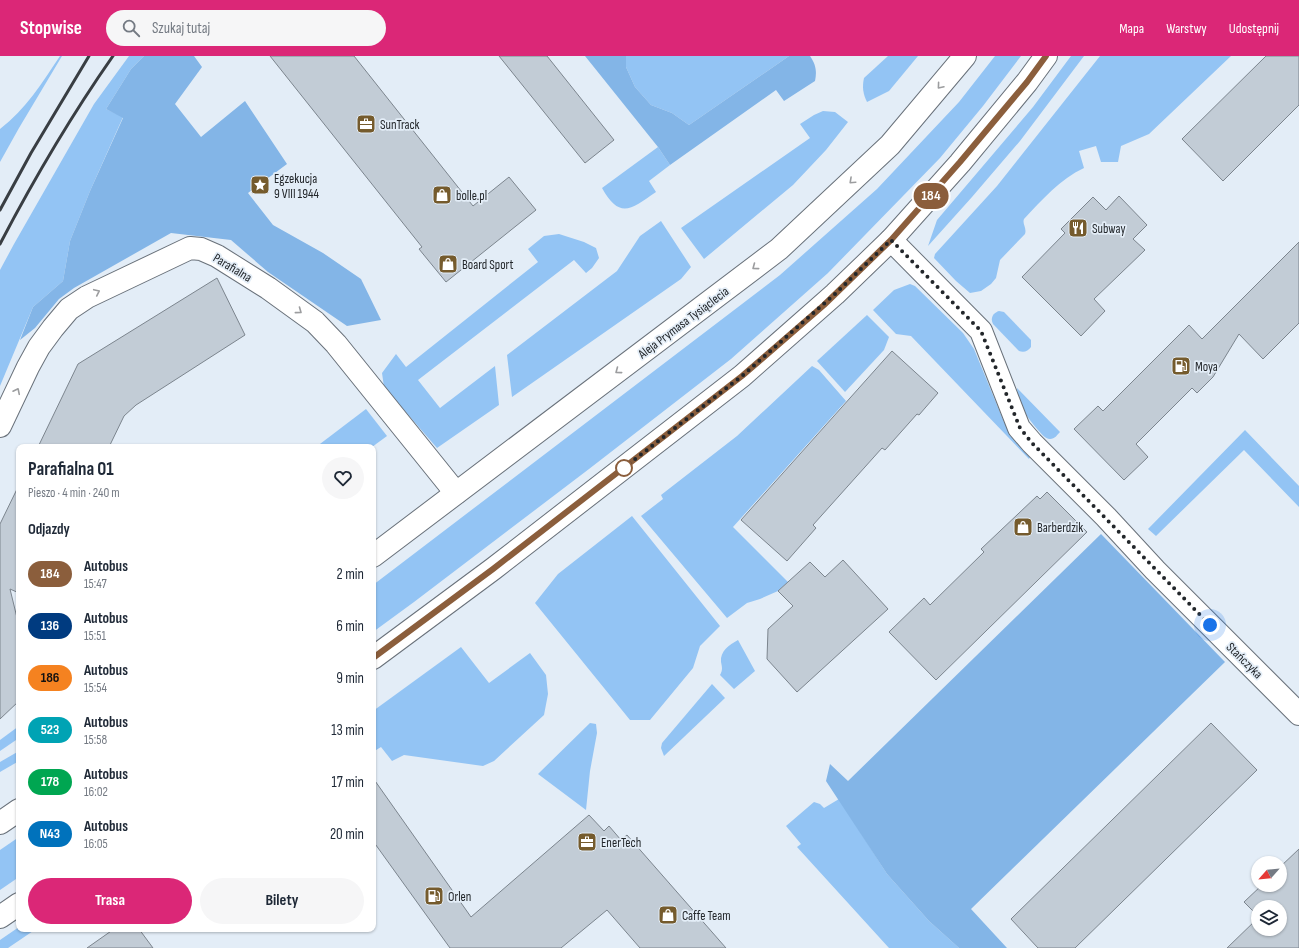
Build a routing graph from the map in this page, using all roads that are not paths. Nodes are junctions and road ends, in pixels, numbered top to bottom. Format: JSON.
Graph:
{"nodes":[{"id":1,"x":965,"y":56,"type":"edge"},
{"id":2,"x":1046,"y":56,"type":"edge"},
{"id":3,"x":891,"y":240,"type":"junction"},
{"id":4,"x":0,"y":426,"type":"edge"},
{"id":5,"x":456,"y":493,"type":"junction"},
{"id":6,"x":376,"y":554,"type":"edge"},
{"id":7,"x":376,"y":656,"type":"edge"},
{"id":8,"x":1299,"y":714,"type":"edge"},
{"id":9,"x":16,"y":812,"type":"edge"},
{"id":10,"x":0,"y":823,"type":"edge"},
{"id":11,"x":16,"y":906,"type":"edge"},
{"id":12,"x":0,"y":917,"type":"edge"}],
"edges":[{"from":1,"to":5,"type":"main road","name":"Aleja Prymasa Tysiąclecia","one_way":true},
{"from":2,"to":3,"type":"main road"},
{"from":3,"to":7,"type":"main road"},
{"from":3,"to":8,"type":"main road","name":"Stańczyka"},
{"from":4,"to":5,"type":"main road","name":"Parafialna","one_way":true},
{"from":5,"to":6,"type":"main road","name":"Aleja Prymasa Tysiąclecia"},
{"from":9,"to":10,"type":"main road"},
{"from":11,"to":12,"type":"main road"}]}
